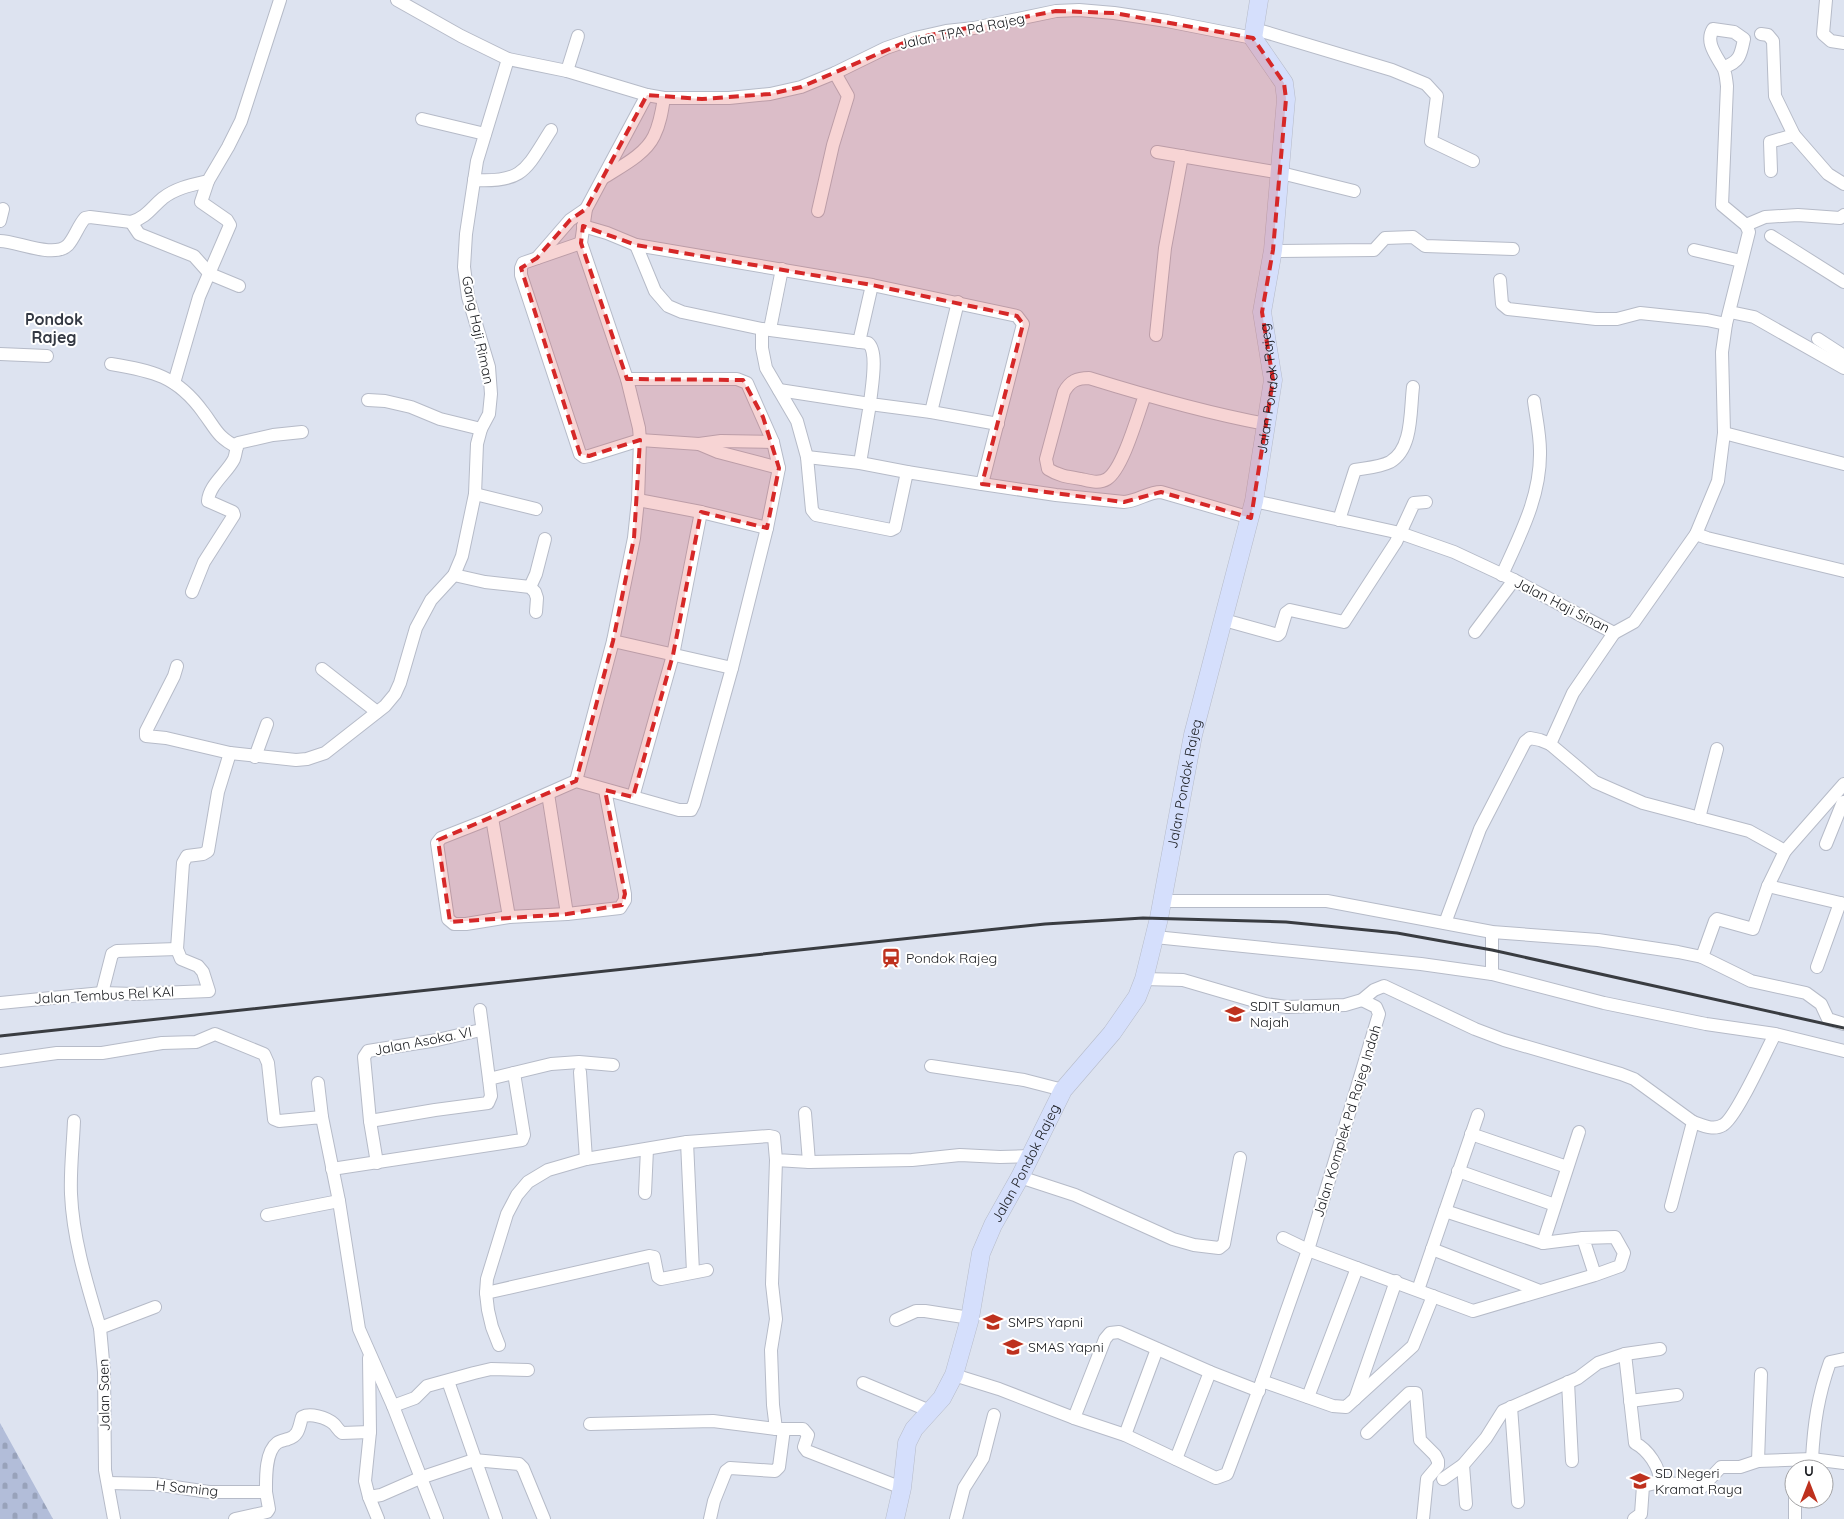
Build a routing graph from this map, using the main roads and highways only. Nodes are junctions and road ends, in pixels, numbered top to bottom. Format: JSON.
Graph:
{"nodes":[{"id":1,"x":1259,"y":0,"type":"edge"},
{"id":2,"x":895,"y":1519,"type":"edge"}],
"edges":[{"from":1,"to":2,"type":"main road","name":"Jalan Pondok Rajeg"}]}
